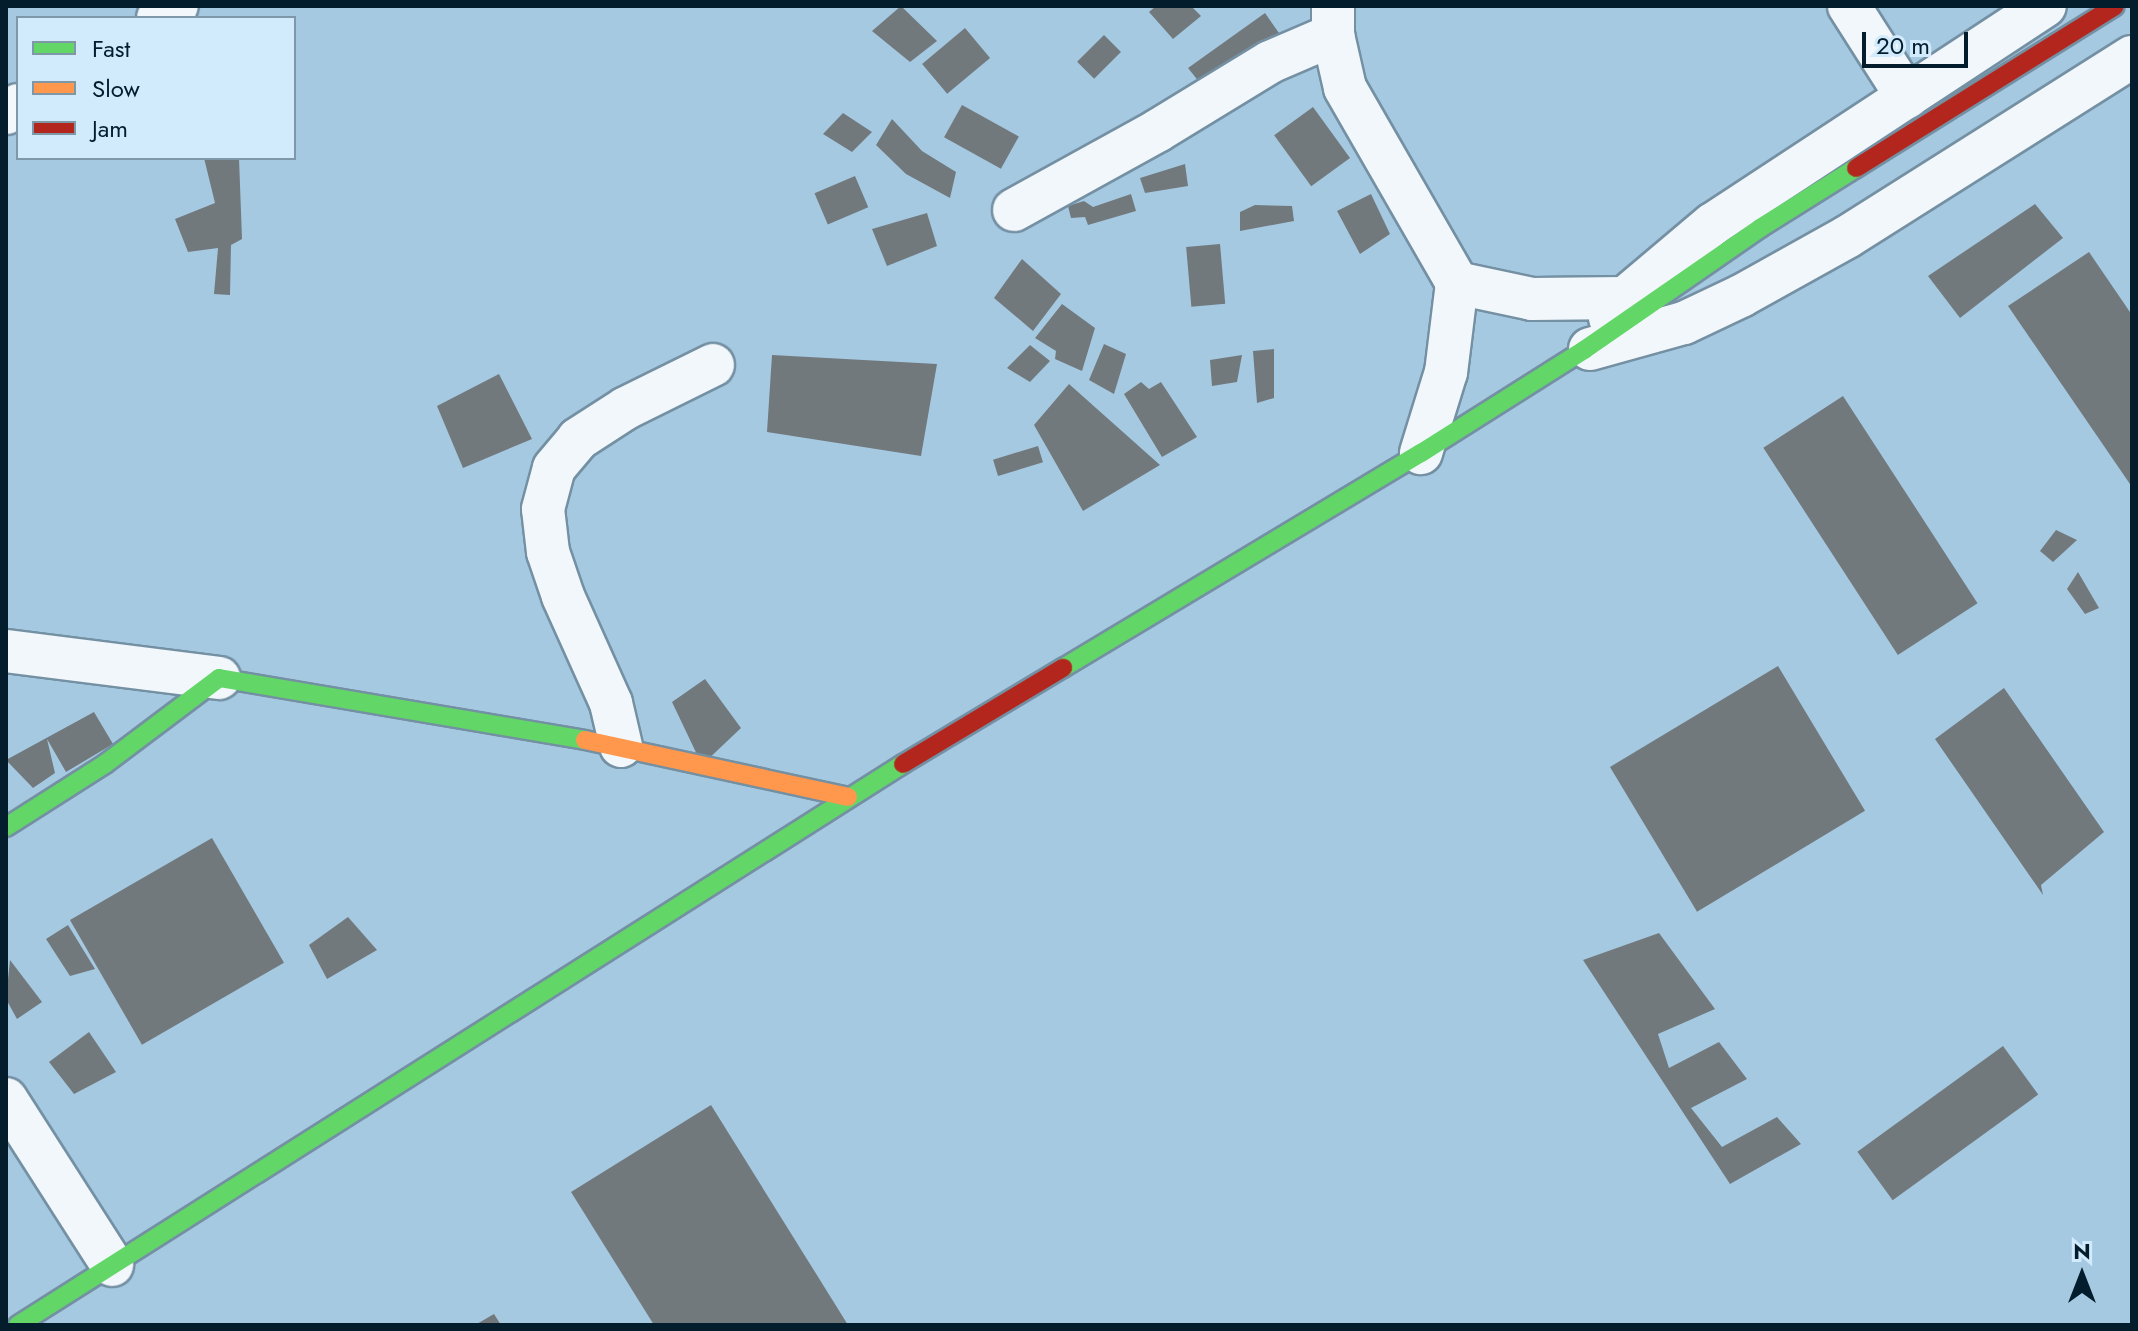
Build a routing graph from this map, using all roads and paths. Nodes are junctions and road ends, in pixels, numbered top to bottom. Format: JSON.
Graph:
{"nodes":[{"id":1,"x":1849,"y":6,"type":"edge"},
{"id":2,"x":2045,"y":6,"type":"edge"},
{"id":3,"x":2115,"y":6,"type":"edge"},
{"id":4,"x":1333,"y":21,"type":"edge"},
{"id":5,"x":2132,"y":57,"type":"edge"},
{"id":6,"x":1907,"y":97,"type":"junction"},
{"id":7,"x":1014,"y":210,"type":"dead end"},
{"id":8,"x":1457,"y":283,"type":"junction"},
{"id":9,"x":1625,"y":298,"type":"junction"},
{"id":10,"x":1584,"y":350,"type":"junction"},
{"id":11,"x":713,"y":365,"type":"dead end"},
{"id":12,"x":1421,"y":453,"type":"junction"},
{"id":13,"x":6,"y":651,"type":"edge"},
{"id":14,"x":219,"y":678,"type":"junction"},
{"id":15,"x":621,"y":746,"type":"junction"},
{"id":16,"x":848,"y":797,"type":"junction"},
{"id":17,"x":6,"y":827,"type":"edge"},
{"id":18,"x":6,"y":1099,"type":"edge"},
{"id":19,"x":112,"y":1265,"type":"junction"},
{"id":20,"x":18,"y":1325,"type":"edge"}],
"edges":[{"from":1,"to":6,"type":"street"},
{"from":2,"to":6,"type":"street"},
{"from":3,"to":10,"type":"main road"},
{"from":4,"to":7,"type":"street"},
{"from":4,"to":8,"type":"street"},
{"from":5,"to":10,"type":"street"},
{"from":6,"to":9,"type":"street"},
{"from":8,"to":9,"type":"street"},
{"from":8,"to":12,"type":"street"},
{"from":9,"to":10,"type":"street"},
{"from":10,"to":12,"type":"main road"},
{"from":11,"to":15,"type":"street"},
{"from":12,"to":16,"type":"main road"},
{"from":13,"to":14,"type":"street"},
{"from":14,"to":15,"type":"main road"},
{"from":14,"to":17,"type":"main road"},
{"from":15,"to":16,"type":"main road"},
{"from":16,"to":19,"type":"main road"},
{"from":18,"to":19,"type":"street"},
{"from":19,"to":20,"type":"main road"}]}
